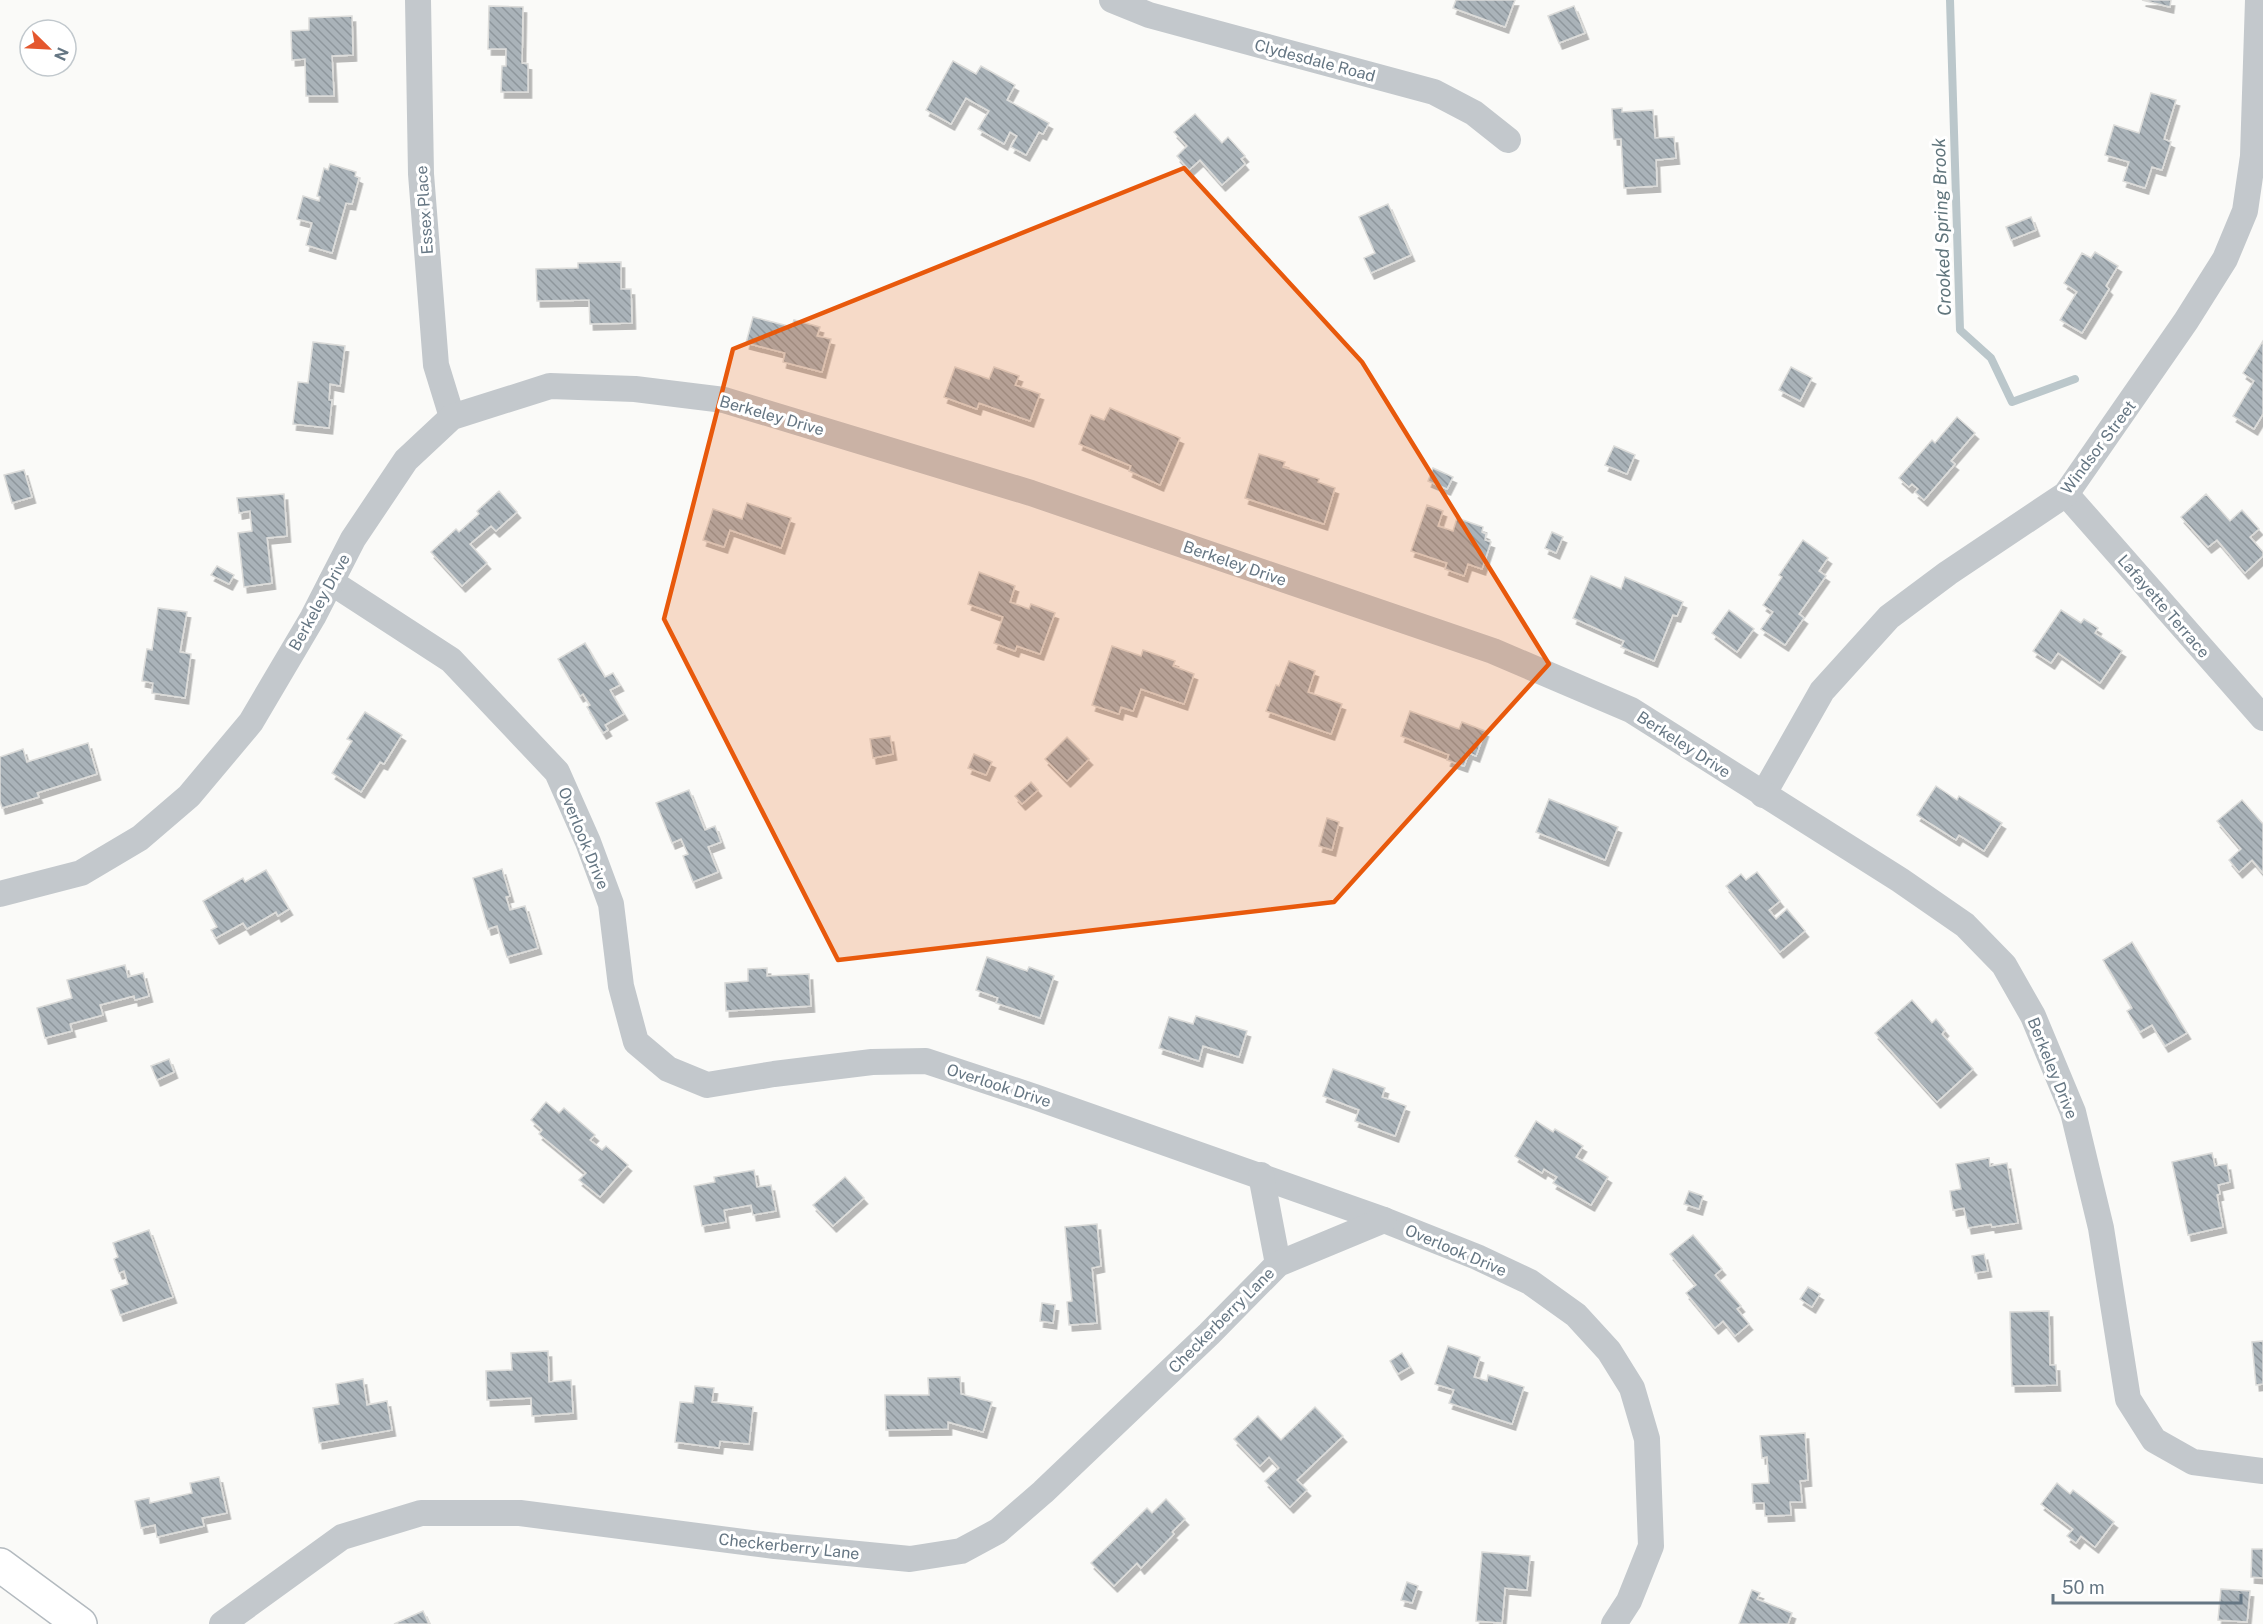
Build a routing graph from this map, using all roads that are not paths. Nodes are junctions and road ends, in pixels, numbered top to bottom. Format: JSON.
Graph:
{"nodes":[{"id":1,"x":418,"y":0,"type":"edge"},
{"id":2,"x":1112,"y":0,"type":"edge"},
{"id":3,"x":2258,"y":0,"type":"edge"},
{"id":4,"x":1508,"y":140,"type":"dead end"},
{"id":5,"x":452,"y":417,"type":"junction"},
{"id":6,"x":2066,"y":494,"type":"junction"},
{"id":7,"x":331,"y":582,"type":"junction"},
{"id":8,"x":2263,"y":718,"type":"edge"},
{"id":9,"x":1763,"y":795,"type":"junction"},
{"id":10,"x":0,"y":894,"type":"edge"},
{"id":11,"x":1261,"y":1176,"type":"junction"},
{"id":12,"x":1384,"y":1220,"type":"junction"},
{"id":13,"x":1278,"y":1264,"type":"junction"},
{"id":14,"x":2263,"y":1471,"type":"edge"},
{"id":15,"x":0,"y":1565,"type":"edge"},
{"id":16,"x":80,"y":1624,"type":"edge"},
{"id":17,"x":222,"y":1624,"type":"edge"},
{"id":18,"x":1614,"y":1624,"type":"edge"}],
"edges":[{"from":1,"to":5,"type":"street","name":"Essex Place"},
{"from":2,"to":4,"type":"street","name":"Clydesdale Road"},
{"from":3,"to":6,"type":"street","name":"Windsor Street"},
{"from":5,"to":7,"type":"street","name":"Berkeley Drive"},
{"from":5,"to":9,"type":"street","name":"Berkeley Drive"},
{"from":6,"to":8,"type":"street","name":"Lafayette Terrace"},
{"from":6,"to":9,"type":"street","name":"Windsor Street"},
{"from":7,"to":10,"type":"street","name":"Berkeley Drive"},
{"from":7,"to":11,"type":"street","name":"Overlook Drive"},
{"from":9,"to":14,"type":"street","name":"Berkeley Drive"},
{"from":11,"to":12,"type":"street","name":"Overlook Drive"},
{"from":11,"to":13,"type":"street","name":"Checkerberry Lane"},
{"from":12,"to":13,"type":"street","name":"Checkerberry Lane"},
{"from":12,"to":18,"type":"street","name":"Overlook Drive"},
{"from":13,"to":17,"type":"street","name":"Checkerberry Lane"},
{"from":15,"to":16,"type":"main road"}]}
